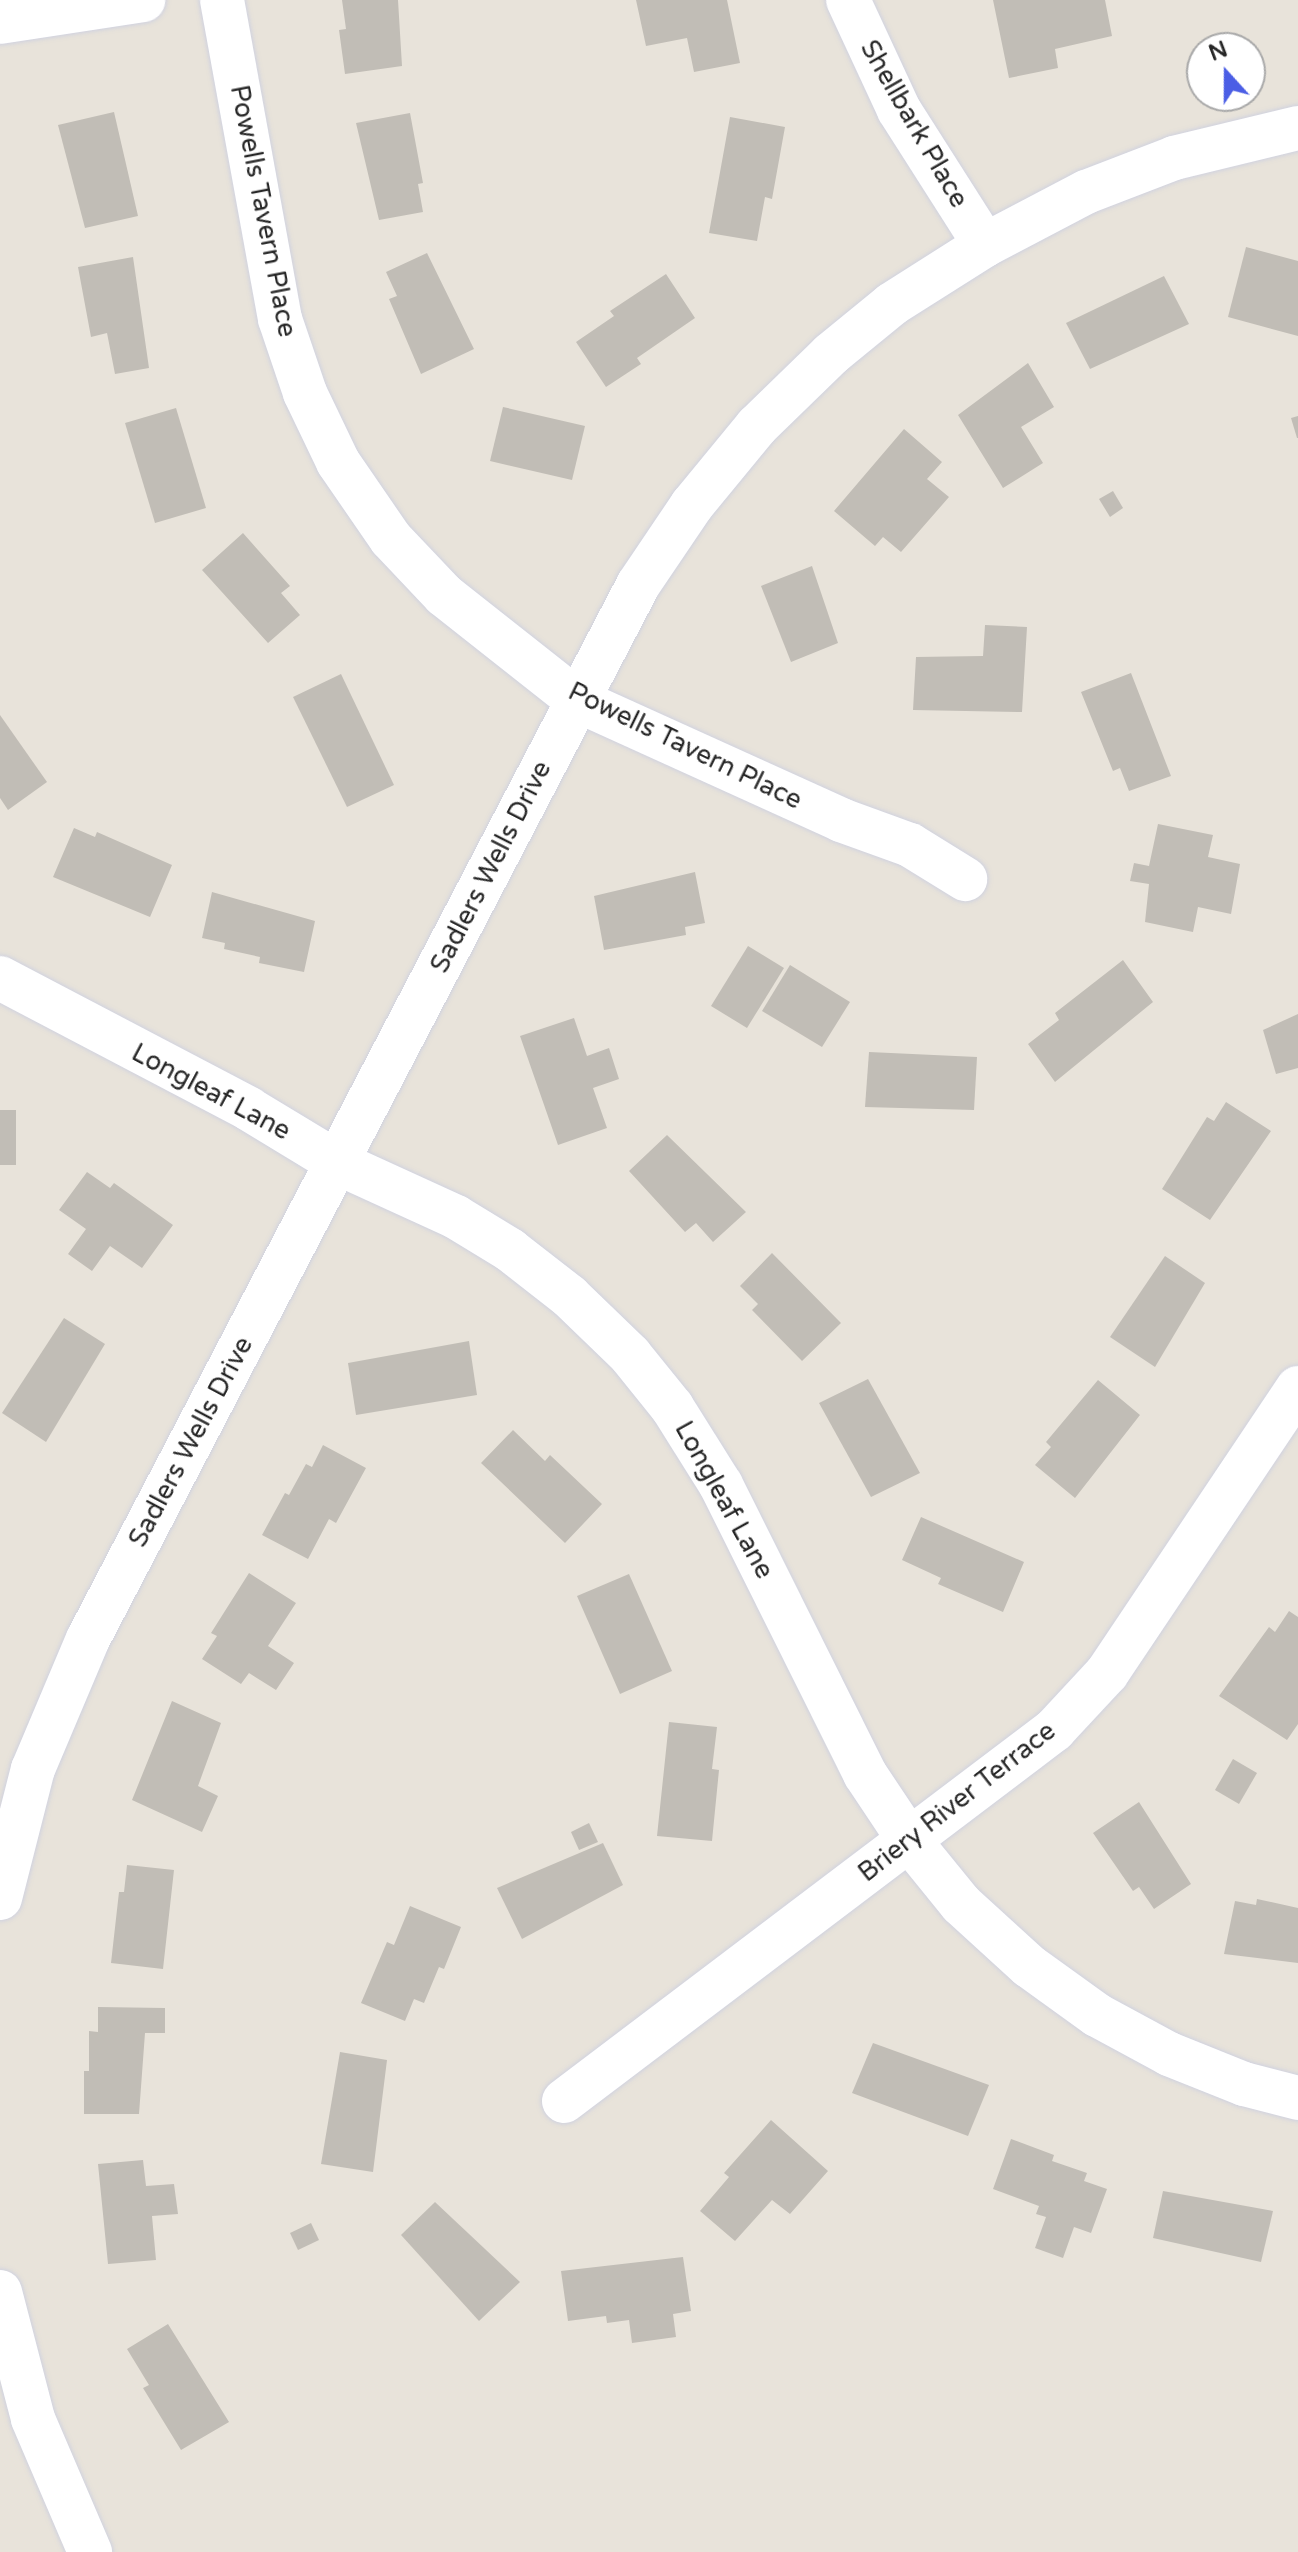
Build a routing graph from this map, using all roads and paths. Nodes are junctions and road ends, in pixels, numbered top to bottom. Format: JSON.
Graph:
{"nodes":[{"id":1,"x":143,"y":0,"type":"edge"},
{"id":2,"x":222,"y":0,"type":"edge"},
{"id":3,"x":848,"y":0,"type":"edge"},
{"id":4,"x":0,"y":22,"type":"edge"},
{"id":5,"x":1298,"y":128,"type":"edge"},
{"id":6,"x":985,"y":245,"type":"junction"},
{"id":7,"x":577,"y":700,"type":"junction"},
{"id":8,"x":965,"y":879,"type":"dead end"},
{"id":9,"x":0,"y":978,"type":"edge"},
{"id":10,"x":338,"y":1163,"type":"junction"},
{"id":11,"x":1298,"y":1388,"type":"edge"},
{"id":12,"x":17,"y":1764,"type":"edge"},
{"id":13,"x":909,"y":1840,"type":"junction"},
{"id":14,"x":0,"y":1898,"type":"edge"},
{"id":15,"x":1298,"y":2098,"type":"edge"},
{"id":16,"x":564,"y":2101,"type":"dead end"},
{"id":17,"x":0,"y":2292,"type":"edge"},
{"id":18,"x":90,"y":2552,"type":"edge"}],
"edges":[{"from":1,"to":4,"type":"street"},
{"from":2,"to":7,"type":"street","name":"Powells Tavern Place"},
{"from":3,"to":6,"type":"street","name":"Shellbark Place"},
{"from":5,"to":6,"type":"street","name":"Sadlers Wells Drive"},
{"from":6,"to":7,"type":"street","name":"Sadlers Wells Drive"},
{"from":7,"to":8,"type":"street","name":"Powells Tavern Place"},
{"from":7,"to":10,"type":"street","name":"Sadlers Wells Drive"},
{"from":9,"to":10,"type":"street","name":"Longleaf Lane"},
{"from":10,"to":12,"type":"street","name":"Sadlers Wells Drive"},
{"from":10,"to":13,"type":"street","name":"Longleaf Lane"},
{"from":11,"to":13,"type":"street","name":"Briery River Terrace"},
{"from":12,"to":14,"type":"street","name":"Sadlers Wells Drive"},
{"from":13,"to":15,"type":"street","name":"Longleaf Lane"},
{"from":13,"to":16,"type":"street","name":"Briery River Terrace"},
{"from":17,"to":18,"type":"street"}]}
